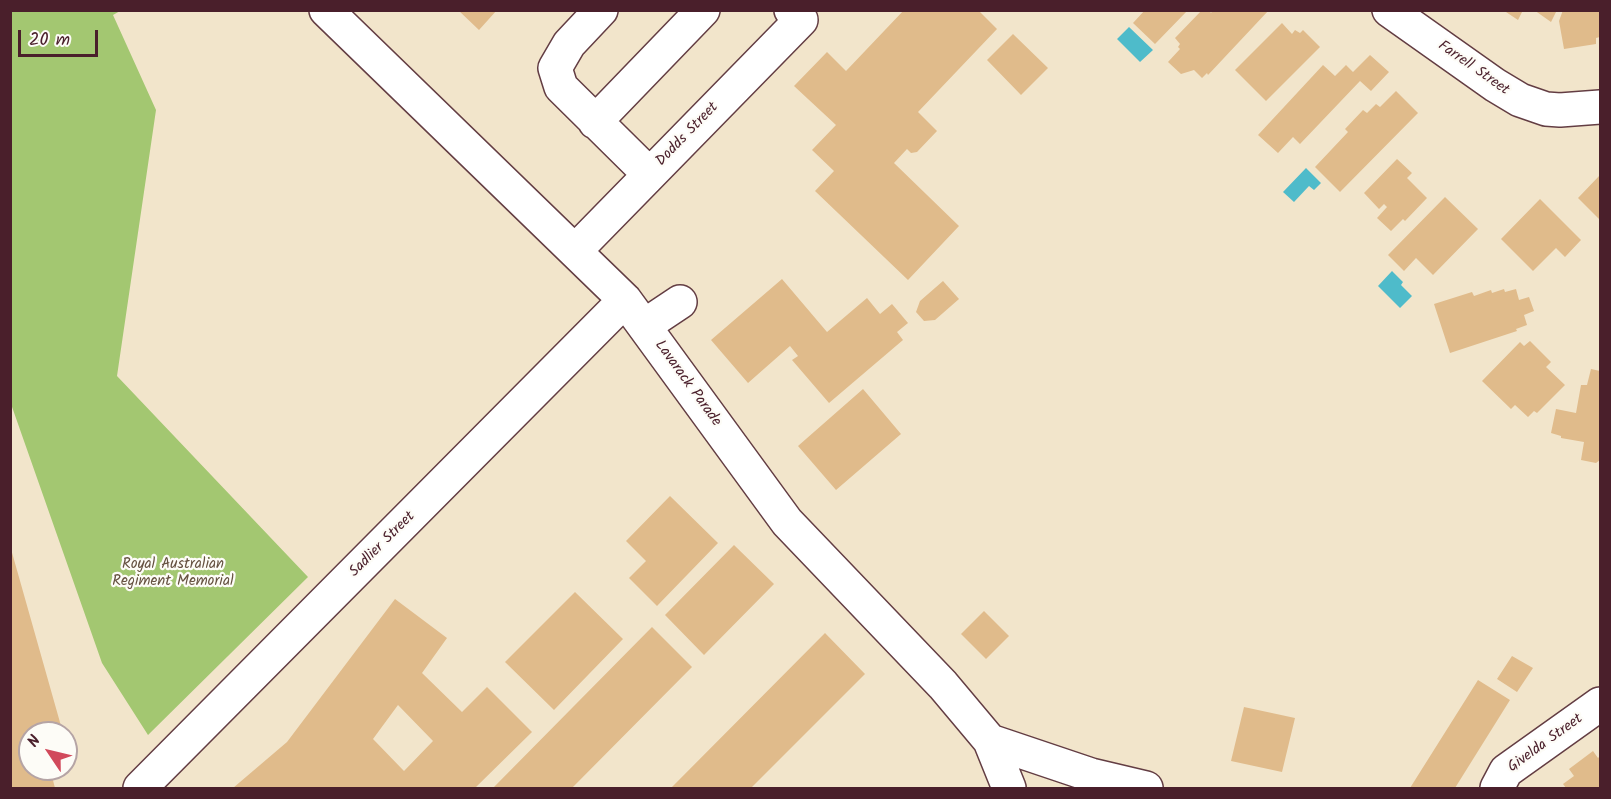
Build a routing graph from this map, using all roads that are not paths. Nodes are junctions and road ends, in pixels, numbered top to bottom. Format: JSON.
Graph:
{"nodes":[{"id":1,"x":326,"y":10,"type":"edge"},
{"id":2,"x":601,"y":10,"type":"edge"},
{"id":3,"x":703,"y":10,"type":"edge"},
{"id":4,"x":1389,"y":10,"type":"edge"},
{"id":5,"x":796,"y":15,"type":"edge"},
{"id":6,"x":1600,"y":107,"type":"edge"},
{"id":7,"x":595,"y":122,"type":"junction"},
{"id":8,"x":649,"y":174,"type":"junction"},
{"id":9,"x":575,"y":251,"type":"junction"},
{"id":10,"x":680,"y":302,"type":"dead end"},
{"id":11,"x":634,"y":313,"type":"junction"},
{"id":12,"x":1600,"y":704,"type":"edge"},
{"id":13,"x":990,"y":741,"type":"junction"},
{"id":14,"x":140,"y":789,"type":"edge"},
{"id":15,"x":1009,"y":789,"type":"edge"},
{"id":16,"x":1146,"y":789,"type":"edge"},
{"id":17,"x":1497,"y":789,"type":"edge"}],
"edges":[{"from":1,"to":9,"type":"street","name":"Lavarack Parade"},
{"from":2,"to":7,"type":"street"},
{"from":3,"to":7,"type":"street"},
{"from":4,"to":6,"type":"street","name":"Farrell Street"},
{"from":5,"to":8,"type":"street","name":"Dodds Street"},
{"from":7,"to":8,"type":"street"},
{"from":8,"to":9,"type":"street","name":"Dodds Street"},
{"from":9,"to":11,"type":"street","name":"Lavarack Parade"},
{"from":10,"to":11,"type":"street","name":"Sadlier Street"},
{"from":11,"to":13,"type":"street","name":"Lavarack Parade"},
{"from":11,"to":14,"type":"street","name":"Sadlier Street"},
{"from":12,"to":17,"type":"street","name":"Givelda Street"},
{"from":13,"to":15,"type":"street","name":"Lavarack Parade"},
{"from":13,"to":16,"type":"street"}]}
